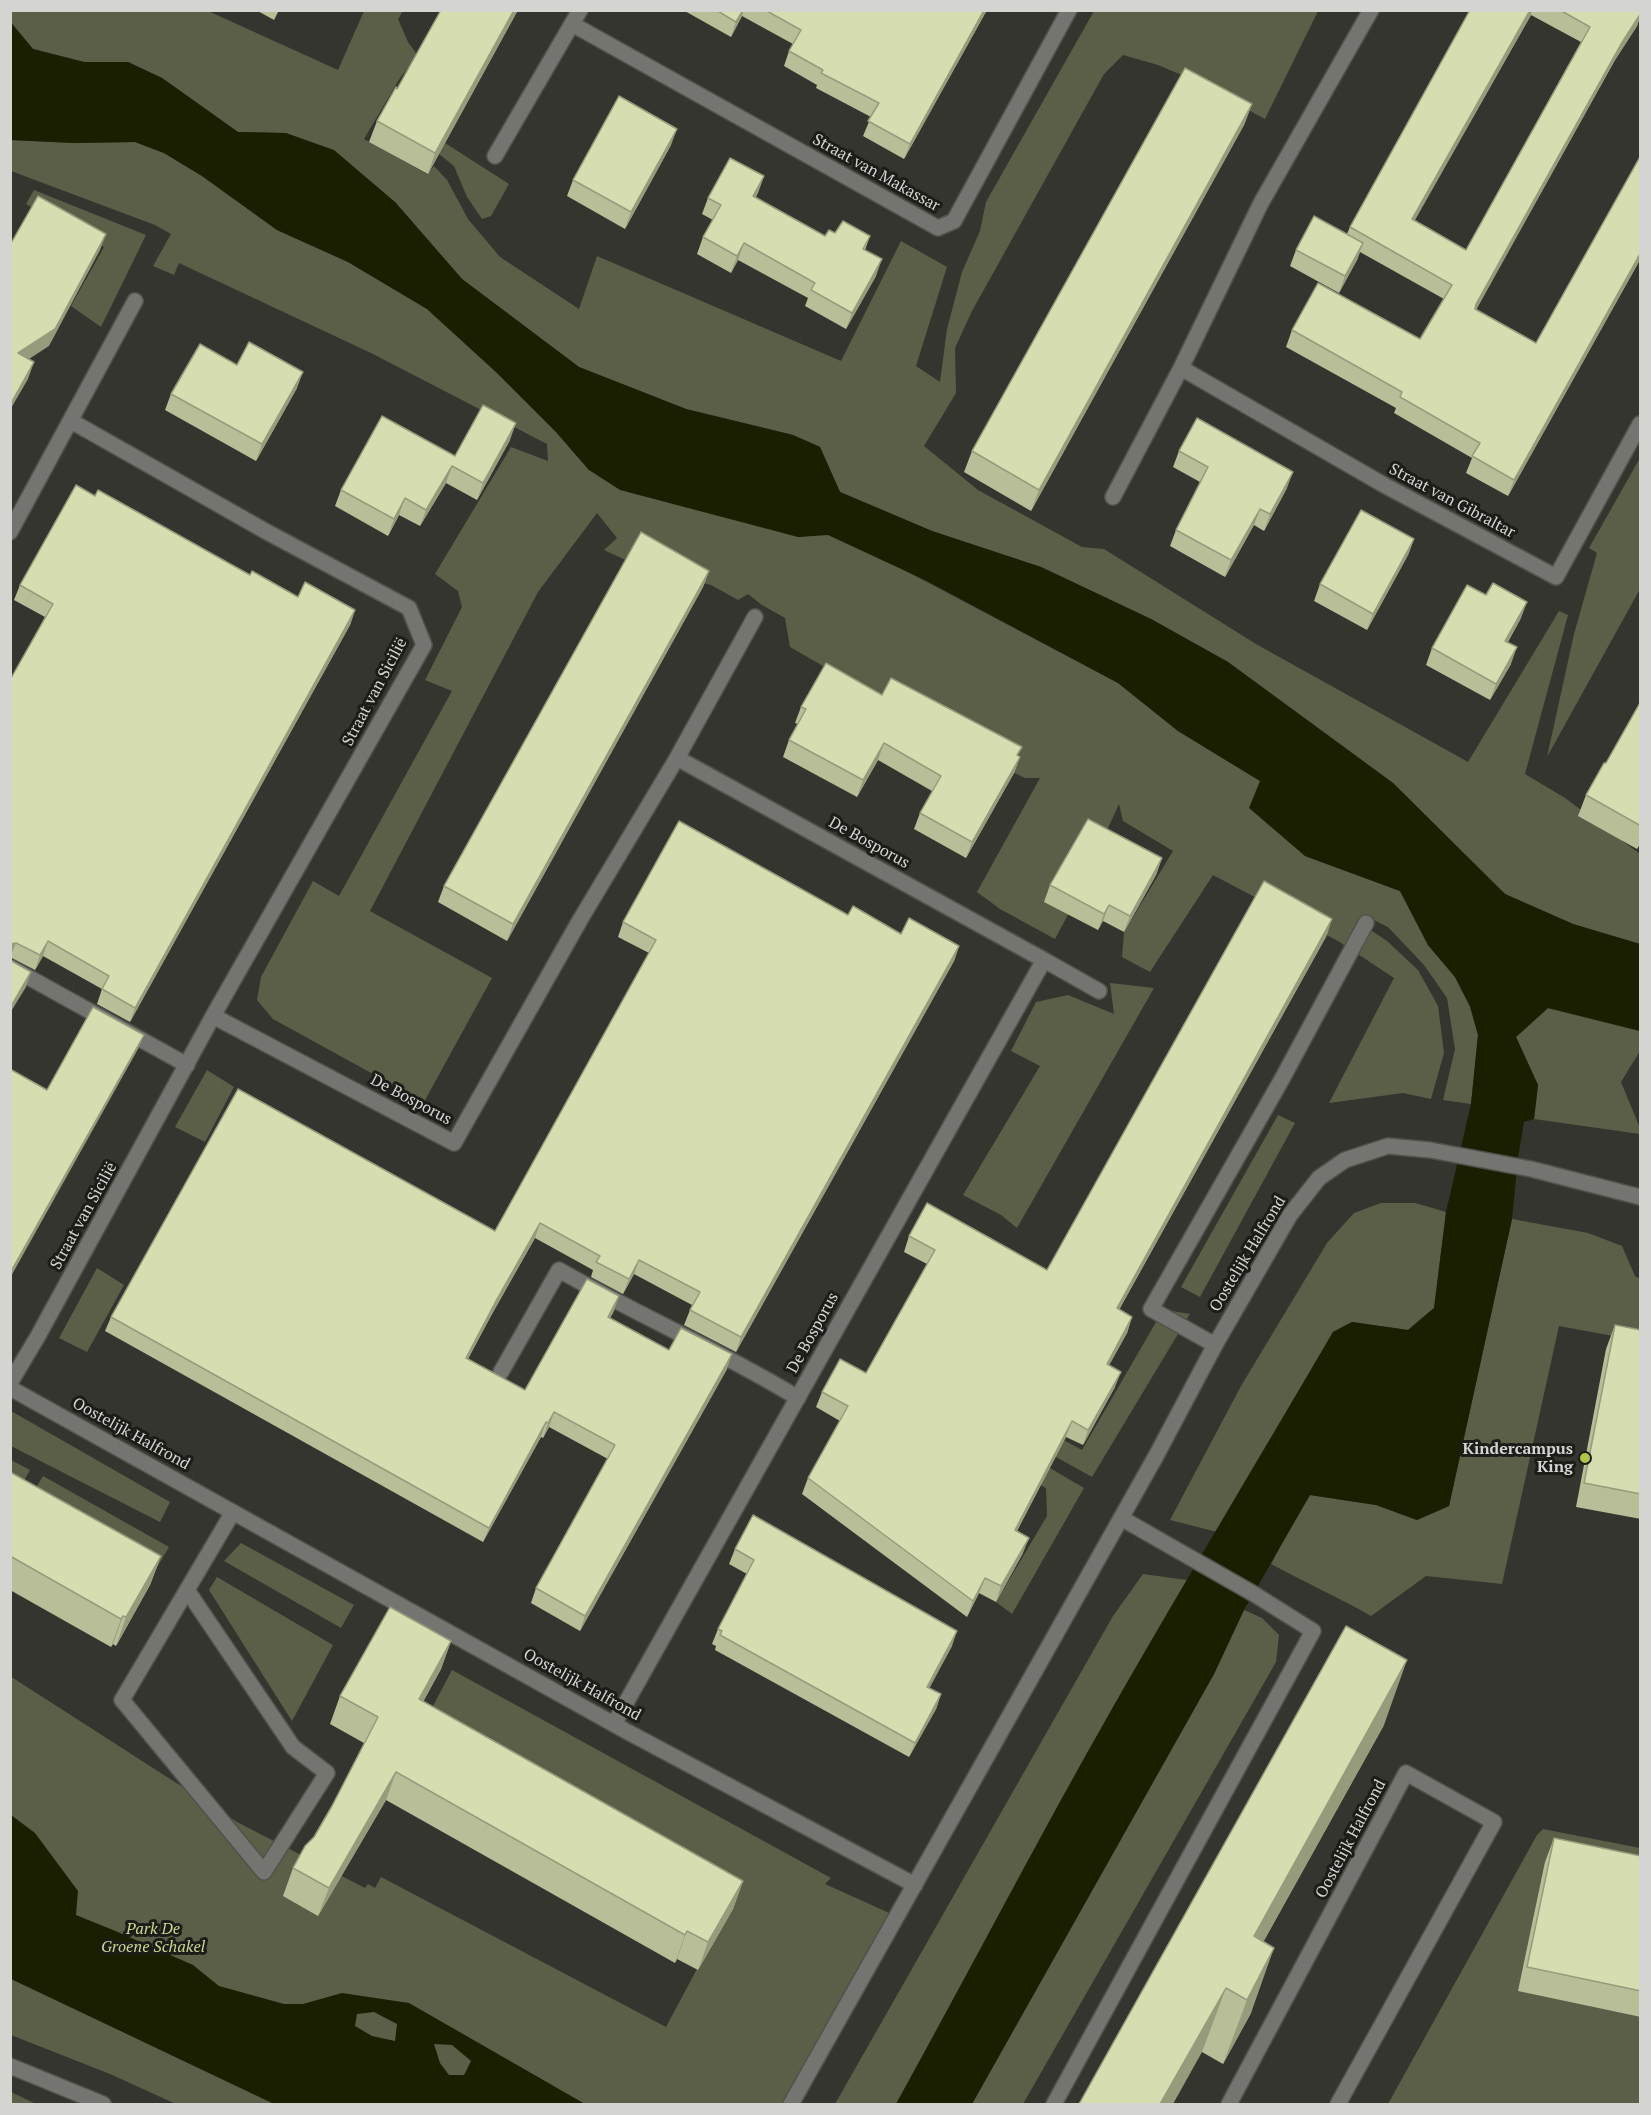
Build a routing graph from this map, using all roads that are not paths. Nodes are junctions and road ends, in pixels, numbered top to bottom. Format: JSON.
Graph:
{"nodes":[{"id":1,"x":580,"y":10,"type":"edge"},
{"id":2,"x":1070,"y":10,"type":"edge"},
{"id":3,"x":1371,"y":10,"type":"edge"},
{"id":4,"x":572,"y":24,"type":"junction"},
{"id":5,"x":495,"y":156,"type":"dead end"},
{"id":6,"x":135,"y":301,"type":"dead end"},
{"id":7,"x":1181,"y":368,"type":"junction"},
{"id":8,"x":71,"y":421,"type":"junction"},
{"id":9,"x":1641,"y":424,"type":"edge"},
{"id":10,"x":1113,"y":496,"type":"dead end"},
{"id":11,"x":10,"y":532,"type":"edge"},
{"id":12,"x":755,"y":617,"type":"dead end"},
{"id":13,"x":677,"y":758,"type":"junction"},
{"id":14,"x":1366,"y":923,"type":"dead end"},
{"id":15,"x":1044,"y":960,"type":"junction"},
{"id":16,"x":10,"y":967,"type":"edge"},
{"id":17,"x":1099,"y":991,"type":"dead end"},
{"id":18,"x":213,"y":1016,"type":"junction"},
{"id":19,"x":187,"y":1065,"type":"junction"},
{"id":20,"x":1641,"y":1197,"type":"edge"},
{"id":21,"x":1215,"y":1345,"type":"junction"},
{"id":22,"x":501,"y":1372,"type":"dead end"},
{"id":23,"x":10,"y":1386,"type":"edge"},
{"id":24,"x":798,"y":1398,"type":"junction"},
{"id":25,"x":234,"y":1512,"type":"junction"},
{"id":26,"x":1121,"y":1518,"type":"junction"},
{"id":27,"x":187,"y":1590,"type":"junction"},
{"id":28,"x":614,"y":1724,"type":"junction"},
{"id":29,"x":915,"y":1885,"type":"junction"},
{"id":30,"x":10,"y":2066,"type":"edge"},
{"id":31,"x":104,"y":2104,"type":"edge"},
{"id":32,"x":792,"y":2104,"type":"edge"},
{"id":33,"x":1054,"y":2104,"type":"edge"},
{"id":34,"x":1230,"y":2104,"type":"edge"},
{"id":35,"x":1338,"y":2104,"type":"edge"}],
"edges":[{"from":1,"to":4,"type":"street"},
{"from":2,"to":4,"type":"street","name":"Straat van Makassar"},
{"from":3,"to":7,"type":"street"},
{"from":4,"to":5,"type":"street"},
{"from":6,"to":8,"type":"street"},
{"from":7,"to":9,"type":"street","name":"Straat van Gibraltar"},
{"from":7,"to":10,"type":"street"},
{"from":8,"to":11,"type":"street"},
{"from":8,"to":18,"type":"street","name":"Straat van Sicilië"},
{"from":12,"to":13,"type":"street","name":"De Bosporus"},
{"from":13,"to":15,"type":"street","name":"De Bosporus"},
{"from":13,"to":18,"type":"street","name":"De Bosporus"},
{"from":14,"to":21,"type":"street"},
{"from":15,"to":17,"type":"street","name":"De Bosporus"},
{"from":15,"to":24,"type":"street","name":"De Bosporus"},
{"from":16,"to":19,"type":"street"},
{"from":18,"to":19,"type":"street","name":"Straat van Sicilië"},
{"from":19,"to":23,"type":"street","name":"Straat van Sicilië"},
{"from":20,"to":21,"type":"street","name":"Oostelijk Halfrond"},
{"from":21,"to":26,"type":"street","name":"Oostelijk Halfrond"},
{"from":22,"to":24,"type":"street"},
{"from":23,"to":25,"type":"street","name":"Oostelijk Halfrond"},
{"from":24,"to":28,"type":"street","name":"De Bosporus"},
{"from":25,"to":27,"type":"street"},
{"from":25,"to":28,"type":"street","name":"Oostelijk Halfrond"},
{"from":26,"to":29,"type":"street","name":"Oostelijk Halfrond"},
{"from":26,"to":33,"type":"street"},
{"from":27,"to":27,"type":"street"},
{"from":28,"to":29,"type":"street","name":"Oostelijk Halfrond"},
{"from":29,"to":32,"type":"street","name":"Oostelijk Halfrond"},
{"from":30,"to":31,"type":"street"},
{"from":34,"to":35,"type":"street","name":"Oostelijk Halfrond"}]}
